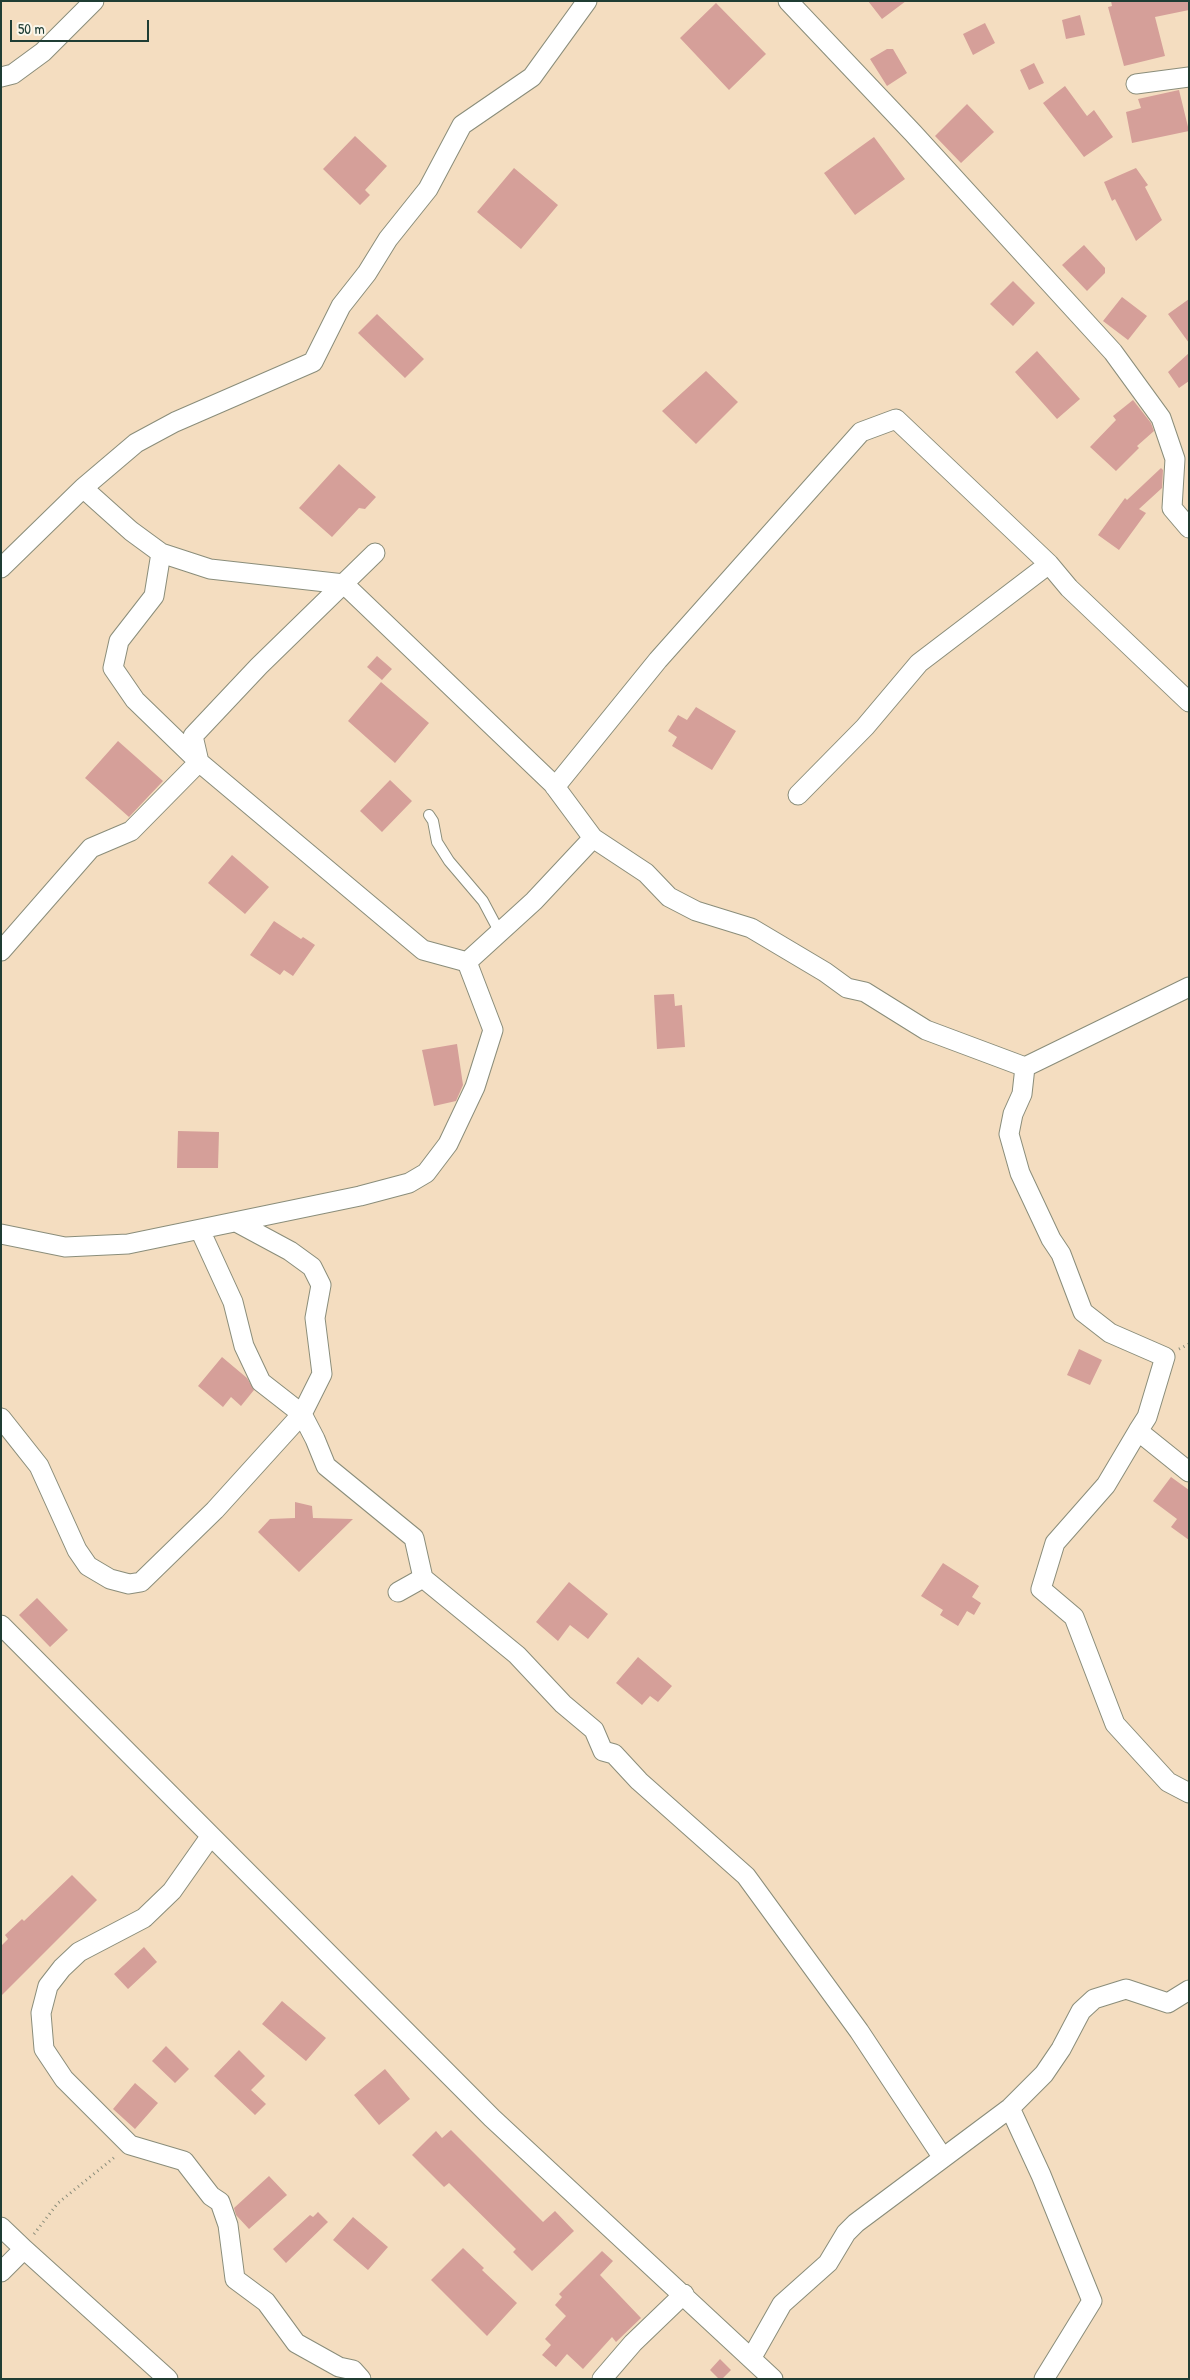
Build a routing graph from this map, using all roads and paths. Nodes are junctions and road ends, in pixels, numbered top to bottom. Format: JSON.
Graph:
{"nodes":[{"id":1,"x":94,"y":1,"type":"edge"},
{"id":2,"x":587,"y":1,"type":"edge"},
{"id":3,"x":788,"y":1,"type":"edge"},
{"id":4,"x":1,"y":77,"type":"edge"},
{"id":5,"x":1189,"y":77,"type":"edge"},
{"id":6,"x":1136,"y":84,"type":"dead end"},
{"id":7,"x":83,"y":488,"type":"junction"},
{"id":8,"x":1189,"y":528,"type":"edge"},
{"id":9,"x":161,"y":552,"type":"junction"},
{"id":10,"x":375,"y":553,"type":"dead end"},
{"id":11,"x":1049,"y":564,"type":"junction"},
{"id":12,"x":1,"y":568,"type":"edge"},
{"id":13,"x":344,"y":584,"type":"junction"},
{"id":14,"x":1189,"y":702,"type":"edge"},
{"id":15,"x":199,"y":762,"type":"junction"},
{"id":16,"x":556,"y":787,"type":"junction"},
{"id":17,"x":798,"y":795,"type":"dead end"},
{"id":18,"x":429,"y":816,"type":"dead end"},
{"id":19,"x":593,"y":838,"type":"junction"},
{"id":20,"x":500,"y":933,"type":"junction"},
{"id":21,"x":1,"y":951,"type":"edge"},
{"id":22,"x":467,"y":962,"type":"junction"},
{"id":23,"x":1189,"y":987,"type":"edge"},
{"id":24,"x":1026,"y":1067,"type":"junction"},
{"id":25,"x":238,"y":1223,"type":"junction"},
{"id":26,"x":200,"y":1230,"type":"junction"},
{"id":27,"x":1,"y":1234,"type":"edge"},
{"id":28,"x":302,"y":1414,"type":"junction"},
{"id":29,"x":1,"y":1418,"type":"edge"},
{"id":30,"x":1138,"y":1431,"type":"junction"},
{"id":31,"x":1189,"y":1472,"type":"edge"},
{"id":32,"x":423,"y":1578,"type":"junction"},
{"id":33,"x":398,"y":1592,"type":"dead end"},
{"id":34,"x":1,"y":1626,"type":"edge"},
{"id":35,"x":1189,"y":1793,"type":"edge"},
{"id":36,"x":210,"y":1837,"type":"junction"},
{"id":37,"x":1189,"y":1990,"type":"edge"},
{"id":38,"x":1010,"y":2108,"type":"junction"},
{"id":39,"x":130,"y":2145,"type":"junction"},
{"id":40,"x":943,"y":2158,"type":"junction"},
{"id":41,"x":1,"y":2227,"type":"edge"},
{"id":42,"x":24,"y":2249,"type":"junction"},
{"id":43,"x":1,"y":2272,"type":"edge"},
{"id":44,"x":684,"y":2294,"type":"junction"},
{"id":45,"x":752,"y":2357,"type":"junction"},
{"id":46,"x":168,"y":2379,"type":"edge"},
{"id":47,"x":361,"y":2379,"type":"edge"},
{"id":48,"x":602,"y":2379,"type":"edge"},
{"id":49,"x":773,"y":2379,"type":"edge"},
{"id":50,"x":1044,"y":2379,"type":"edge"}],
"edges":[{"from":1,"to":4,"type":"street"},
{"from":2,"to":7,"type":"street"},
{"from":3,"to":8,"type":"street"},
{"from":5,"to":6,"type":"street"},
{"from":7,"to":9,"type":"street"},
{"from":7,"to":12,"type":"street"},
{"from":9,"to":13,"type":"street"},
{"from":9,"to":15,"type":"street"},
{"from":10,"to":13,"type":"street"},
{"from":11,"to":14,"type":"street"},
{"from":11,"to":16,"type":"street"},
{"from":11,"to":17,"type":"street"},
{"from":13,"to":15,"type":"street"},
{"from":13,"to":16,"type":"street"},
{"from":15,"to":21,"type":"street"},
{"from":15,"to":22,"type":"street"},
{"from":16,"to":19,"type":"street"},
{"from":18,"to":20,"type":"lane"},
{"from":19,"to":20,"type":"street"},
{"from":19,"to":24,"type":"street"},
{"from":20,"to":22,"type":"street"},
{"from":22,"to":25,"type":"street"},
{"from":23,"to":24,"type":"street"},
{"from":24,"to":30,"type":"street"},
{"from":25,"to":26,"type":"street"},
{"from":25,"to":28,"type":"street"},
{"from":26,"to":27,"type":"street"},
{"from":26,"to":28,"type":"street"},
{"from":28,"to":29,"type":"street"},
{"from":28,"to":32,"type":"street"},
{"from":30,"to":31,"type":"street"},
{"from":30,"to":35,"type":"street"},
{"from":32,"to":33,"type":"street"},
{"from":32,"to":40,"type":"street"},
{"from":34,"to":36,"type":"street"},
{"from":36,"to":39,"type":"street"},
{"from":36,"to":44,"type":"street"},
{"from":37,"to":38,"type":"street"},
{"from":38,"to":40,"type":"street"},
{"from":38,"to":50,"type":"street"},
{"from":39,"to":42,"type":"path"},
{"from":39,"to":47,"type":"street"},
{"from":40,"to":45,"type":"street"},
{"from":41,"to":42,"type":"street"},
{"from":42,"to":43,"type":"street"},
{"from":42,"to":46,"type":"street"},
{"from":44,"to":45,"type":"street"},
{"from":44,"to":48,"type":"street"},
{"from":45,"to":49,"type":"street"}]}
